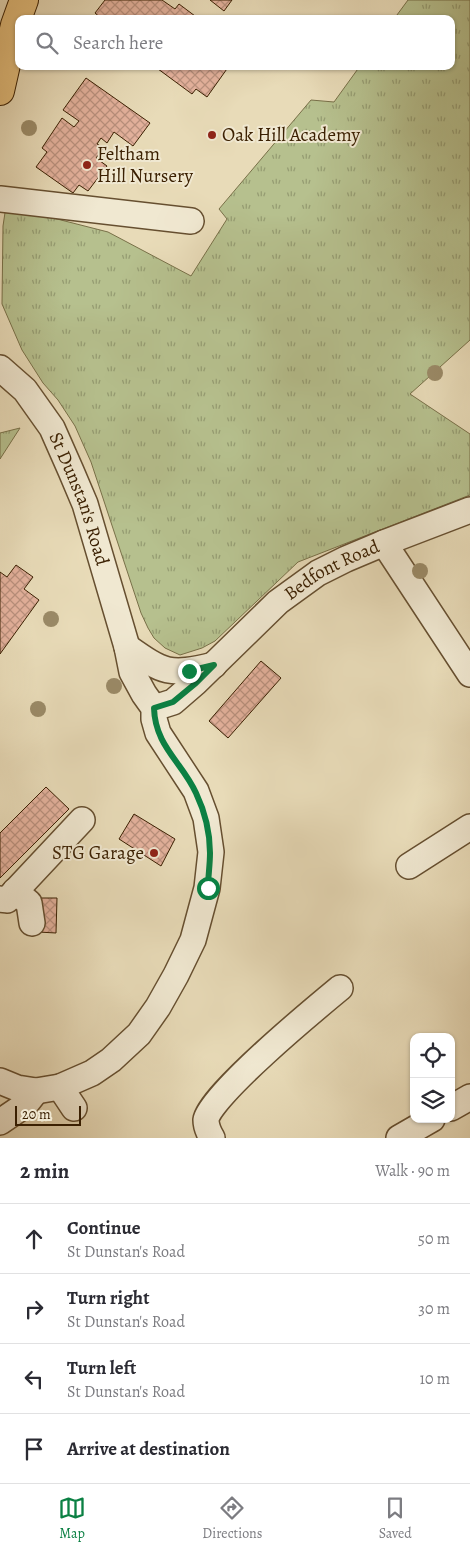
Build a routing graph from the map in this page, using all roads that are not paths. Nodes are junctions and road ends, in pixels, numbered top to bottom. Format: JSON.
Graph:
{"nodes":[{"id":1,"x":24,"y":0,"type":"edge"},
{"id":2,"x":18,"y":15,"type":"edge"},
{"id":3,"x":15,"y":22,"type":"edge"},
{"id":4,"x":0,"y":91,"type":"edge"},
{"id":5,"x":0,"y":199,"type":"edge"},
{"id":6,"x":191,"y":221,"type":"dead end"},
{"id":7,"x":0,"y":368,"type":"edge"},
{"id":8,"x":470,"y":510,"type":"edge"},
{"id":9,"x":384,"y":543,"type":"junction"},
{"id":10,"x":127,"y":647,"type":"junction"},
{"id":11,"x":214,"y":665,"type":"junction"},
{"id":12,"x":470,"y":674,"type":"edge"},
{"id":13,"x":154,"y":708,"type":"junction"},
{"id":14,"x":82,"y":820,"type":"dead end"},
{"id":15,"x":470,"y":827,"type":"edge"},
{"id":16,"x":409,"y":866,"type":"dead end"},
{"id":17,"x":7,"y":895,"type":"edge"},
{"id":18,"x":32,"y":923,"type":"dead end"},
{"id":19,"x":340,"y":988,"type":"dead end"},
{"id":20,"x":0,"y":1081,"type":"edge"},
{"id":21,"x":60,"y":1086,"type":"junction"},
{"id":22,"x":36,"y":1091,"type":"junction"},
{"id":23,"x":470,"y":1097,"type":"edge"},
{"id":24,"x":455,"y":1106,"type":"edge"},
{"id":25,"x":74,"y":1108,"type":"dead end"},
{"id":26,"x":0,"y":1122,"type":"edge"},
{"id":27,"x":425,"y":1123,"type":"edge"},
{"id":28,"x":212,"y":1138,"type":"edge"},
{"id":29,"x":399,"y":1138,"type":"edge"}],
"edges":[{"from":1,"to":2,"type":"main road"},
{"from":3,"to":4,"type":"main road"},
{"from":5,"to":6,"type":"street"},
{"from":7,"to":10,"type":"street","name":"St Dunstan's Road"},
{"from":8,"to":9,"type":"street","name":"Bedfont Road"},
{"from":9,"to":11,"type":"street","name":"Bedfont Road"},
{"from":9,"to":12,"type":"street"},
{"from":10,"to":11,"type":"street"},
{"from":10,"to":13,"type":"street","name":"St Dunstan's Road"},
{"from":11,"to":13,"type":"street"},
{"from":13,"to":21,"type":"street","name":"St Dunstan's Road"},
{"from":14,"to":17,"type":"street"},
{"from":15,"to":16,"type":"street"},
{"from":17,"to":18,"type":"street"},
{"from":19,"to":28,"type":"street"},
{"from":20,"to":22,"type":"street","name":"St Dunstan's Road"},
{"from":21,"to":22,"type":"street","name":"St Dunstan's Road"},
{"from":21,"to":25,"type":"street"},
{"from":22,"to":26,"type":"street"},
{"from":23,"to":24,"type":"street"},
{"from":27,"to":29,"type":"street"}]}
